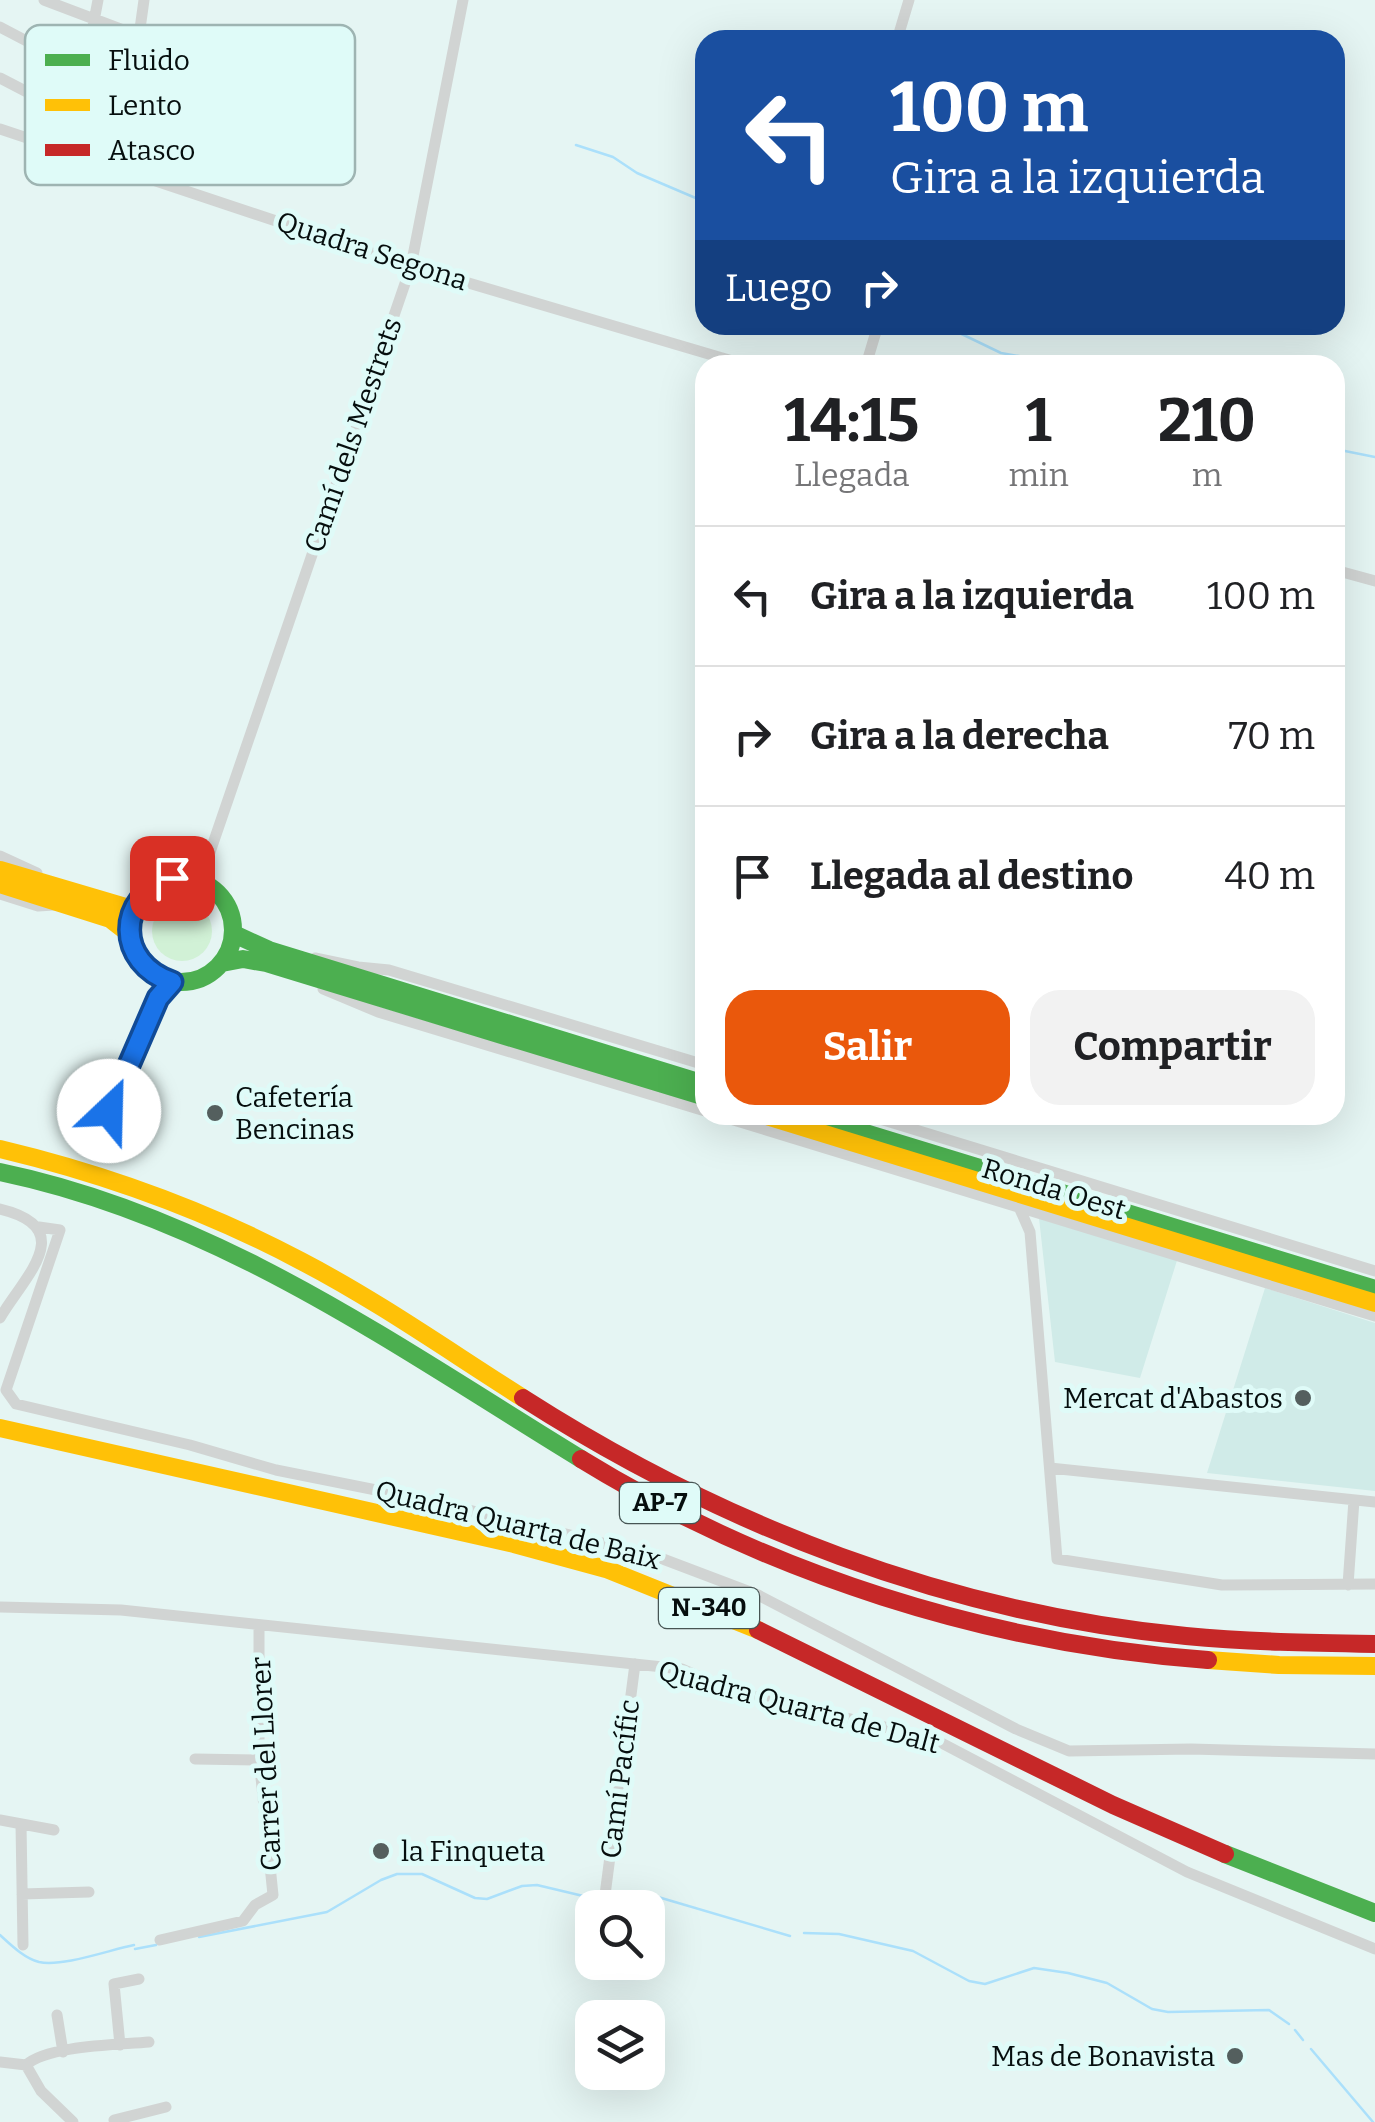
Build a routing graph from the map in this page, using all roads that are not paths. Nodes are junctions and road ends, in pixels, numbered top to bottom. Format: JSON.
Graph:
{"nodes":[{"id":1,"x":44,"y":0,"type":"edge"},
{"id":2,"x":98,"y":0,"type":"edge"},
{"id":3,"x":144,"y":0,"type":"edge"},
{"id":4,"x":462,"y":0,"type":"edge"},
{"id":5,"x":909,"y":0,"type":"edge"},
{"id":6,"x":94,"y":18,"type":"junction"},
{"id":7,"x":93,"y":25,"type":"edge"},
{"id":8,"x":112,"y":25,"type":"edge"},
{"id":9,"x":141,"y":25,"type":"edge"},
{"id":10,"x":0,"y":27,"type":"edge"},
{"id":11,"x":900,"y":30,"type":"edge"},
{"id":12,"x":25,"y":40,"type":"edge"},
{"id":13,"x":0,"y":78,"type":"edge"},
{"id":14,"x":25,"y":92,"type":"edge"},
{"id":15,"x":0,"y":130,"type":"edge"},
{"id":16,"x":25,"y":138,"type":"edge"},
{"id":17,"x":166,"y":185,"type":"edge"},
{"id":18,"x":411,"y":266,"type":"junction"},
{"id":19,"x":712,"y":355,"type":"edge"},
{"id":20,"x":1345,"y":573,"type":"edge"},
{"id":21,"x":1375,"y":582,"type":"edge"},
{"id":22,"x":0,"y":856,"type":"edge"},
{"id":23,"x":0,"y":870,"type":"edge"},
{"id":24,"x":200,"y":882,"type":"junction"},
{"id":25,"x":0,"y":884,"type":"edge"},
{"id":26,"x":0,"y":894,"type":"edge"},
{"id":27,"x":68,"y":898,"type":"junction"},
{"id":28,"x":132,"y":909,"type":"junction"},
{"id":29,"x":128,"y":933,"type":"junction"},
{"id":30,"x":234,"y":934,"type":"junction"},
{"id":31,"x":286,"y":962,"type":"junction"},
{"id":32,"x":222,"y":963,"type":"junction"},
{"id":33,"x":165,"y":980,"type":"junction"},
{"id":34,"x":695,"y":1062,"type":"edge"},
{"id":35,"x":695,"y":1081,"type":"edge"},
{"id":36,"x":695,"y":1094,"type":"edge"},
{"id":37,"x":695,"y":1109,"type":"edge"},
{"id":38,"x":749,"y":1125,"type":"edge"},
{"id":39,"x":796,"y":1125,"type":"edge"},
{"id":40,"x":840,"y":1125,"type":"edge"},
{"id":41,"x":900,"y":1125,"type":"edge"},
{"id":42,"x":95,"y":1143,"type":"dead end"},
{"id":43,"x":0,"y":1150,"type":"edge"},
{"id":44,"x":0,"y":1172,"type":"edge"},
{"id":45,"x":0,"y":1208,"type":"edge"},
{"id":46,"x":1019,"y":1208,"type":"junction"},
{"id":47,"x":1050,"y":1217,"type":"junction"},
{"id":48,"x":38,"y":1228,"type":"junction"},
{"id":49,"x":1030,"y":1232,"type":"junction"},
{"id":50,"x":1375,"y":1271,"type":"edge"},
{"id":51,"x":1375,"y":1289,"type":"edge"},
{"id":52,"x":1375,"y":1302,"type":"edge"},
{"id":53,"x":1375,"y":1316,"type":"edge"},
{"id":54,"x":0,"y":1318,"type":"edge"},
{"id":55,"x":0,"y":1428,"type":"edge"},
{"id":56,"x":1050,"y":1468,"type":"junction"},
{"id":57,"x":1354,"y":1500,"type":"junction"},
{"id":58,"x":1375,"y":1502,"type":"edge"},
{"id":59,"x":1375,"y":1584,"type":"edge"},
{"id":60,"x":1348,"y":1585,"type":"junction"},
{"id":61,"x":0,"y":1607,"type":"edge"},
{"id":62,"x":260,"y":1626,"type":"junction"},
{"id":63,"x":1375,"y":1644,"type":"edge"},
{"id":64,"x":635,"y":1664,"type":"junction"},
{"id":65,"x":1375,"y":1666,"type":"edge"},
{"id":66,"x":1375,"y":1754,"type":"edge"},
{"id":67,"x":195,"y":1759,"type":"dead end"},
{"id":68,"x":260,"y":1760,"type":"junction"},
{"id":69,"x":0,"y":1820,"type":"edge"},
{"id":70,"x":21,"y":1824,"type":"junction"},
{"id":71,"x":54,"y":1830,"type":"dead end"},
{"id":72,"x":606,"y":1890,"type":"edge"},
{"id":73,"x":89,"y":1892,"type":"dead end"},
{"id":74,"x":22,"y":1894,"type":"junction"},
{"id":75,"x":1375,"y":1912,"type":"edge"},
{"id":76,"x":160,"y":1940,"type":"dead end"},
{"id":77,"x":23,"y":1945,"type":"dead end"},
{"id":78,"x":1375,"y":1949,"type":"edge"},
{"id":79,"x":139,"y":1979,"type":"dead end"},
{"id":80,"x":57,"y":2016,"type":"dead end"},
{"id":81,"x":150,"y":2042,"type":"dead end"},
{"id":82,"x":120,"y":2045,"type":"junction"},
{"id":83,"x":63,"y":2052,"type":"junction"},
{"id":84,"x":0,"y":2062,"type":"edge"},
{"id":85,"x":26,"y":2065,"type":"junction"},
{"id":86,"x":166,"y":2107,"type":"dead end"},
{"id":87,"x":112,"y":2121,"type":"edge"},
{"id":88,"x":74,"y":2122,"type":"edge"}],
"edges":[{"from":1,"to":6,"type":"street"},
{"from":2,"to":6,"type":"street"},
{"from":3,"to":9,"type":"street"},
{"from":4,"to":18,"type":"street","name":"Camí dels Mestrets"},
{"from":5,"to":11,"type":"street"},
{"from":6,"to":7,"type":"street"},
{"from":6,"to":8,"type":"street"},
{"from":10,"to":12,"type":"street"},
{"from":13,"to":14,"type":"street"},
{"from":15,"to":16,"type":"street","name":"Quadra Segona"},
{"from":17,"to":18,"type":"street","name":"Quadra Segona"},
{"from":18,"to":19,"type":"street","name":"Quadra Segona"},
{"from":18,"to":24,"type":"street","name":"Camí dels Mestrets"},
{"from":20,"to":21,"type":"street"},
{"from":22,"to":27,"type":"street"},
{"from":23,"to":27,"type":"main road"},
{"from":24,"to":28,"type":"main road"},
{"from":24,"to":30,"type":"main road"},
{"from":25,"to":27,"type":"main road"},
{"from":26,"to":27,"type":"street"},
{"from":27,"to":28,"type":"main road"},
{"from":27,"to":29,"type":"main road"},
{"from":28,"to":29,"type":"main road"},
{"from":29,"to":33,"type":"main road"},
{"from":30,"to":31,"type":"main road"},
{"from":30,"to":32,"type":"main road"},
{"from":31,"to":32,"type":"main road"},
{"from":31,"to":34,"type":"street"},
{"from":31,"to":35,"type":"main road"},
{"from":31,"to":36,"type":"main road"},
{"from":31,"to":37,"type":"street"},
{"from":32,"to":33,"type":"main road"},
{"from":33,"to":42,"type":"street"},
{"from":38,"to":46,"type":"street","name":"Ronda Oest"},
{"from":39,"to":52,"type":"main road","name":"Ronda Oest"},
{"from":40,"to":51,"type":"main road","name":"Ronda Oest"},
{"from":41,"to":50,"type":"street","name":"Ronda Oest"},
{"from":43,"to":63,"type":"main road","number":"AP-7"},
{"from":44,"to":65,"type":"main road","number":"AP-7"},
{"from":45,"to":48,"type":"street"},
{"from":46,"to":47,"type":"street","name":"Ronda Oest"},
{"from":46,"to":49,"type":"street"},
{"from":47,"to":49,"type":"street"},
{"from":47,"to":53,"type":"street","name":"Ronda Oest"},
{"from":48,"to":54,"type":"street"},
{"from":48,"to":66,"type":"street","name":"Quadra Quarta de Baix"},
{"from":49,"to":56,"type":"street"},
{"from":55,"to":75,"type":"main road","number":"N-340"},
{"from":56,"to":57,"type":"street"},
{"from":56,"to":60,"type":"street"},
{"from":57,"to":58,"type":"street"},
{"from":57,"to":60,"type":"street"},
{"from":59,"to":60,"type":"street"},
{"from":61,"to":62,"type":"street","name":"Quadra Quarta de Dalt"},
{"from":62,"to":64,"type":"street","name":"Quadra Quarta de Dalt"},
{"from":62,"to":68,"type":"street","name":"Carrer del Llorer"},
{"from":64,"to":72,"type":"street","name":"Camí Pacífic"},
{"from":64,"to":78,"type":"street","name":"Quadra Quarta de Dalt"},
{"from":67,"to":68,"type":"street"},
{"from":68,"to":76,"type":"street","name":"Carrer del Llorer"},
{"from":69,"to":70,"type":"street"},
{"from":70,"to":71,"type":"street"},
{"from":70,"to":74,"type":"street"},
{"from":73,"to":74,"type":"street"},
{"from":74,"to":77,"type":"street"},
{"from":79,"to":82,"type":"street"},
{"from":80,"to":83,"type":"street"},
{"from":81,"to":82,"type":"street"},
{"from":82,"to":83,"type":"street"},
{"from":83,"to":85,"type":"street"},
{"from":84,"to":85,"type":"street"},
{"from":85,"to":88,"type":"street"},
{"from":86,"to":87,"type":"street"}]}
